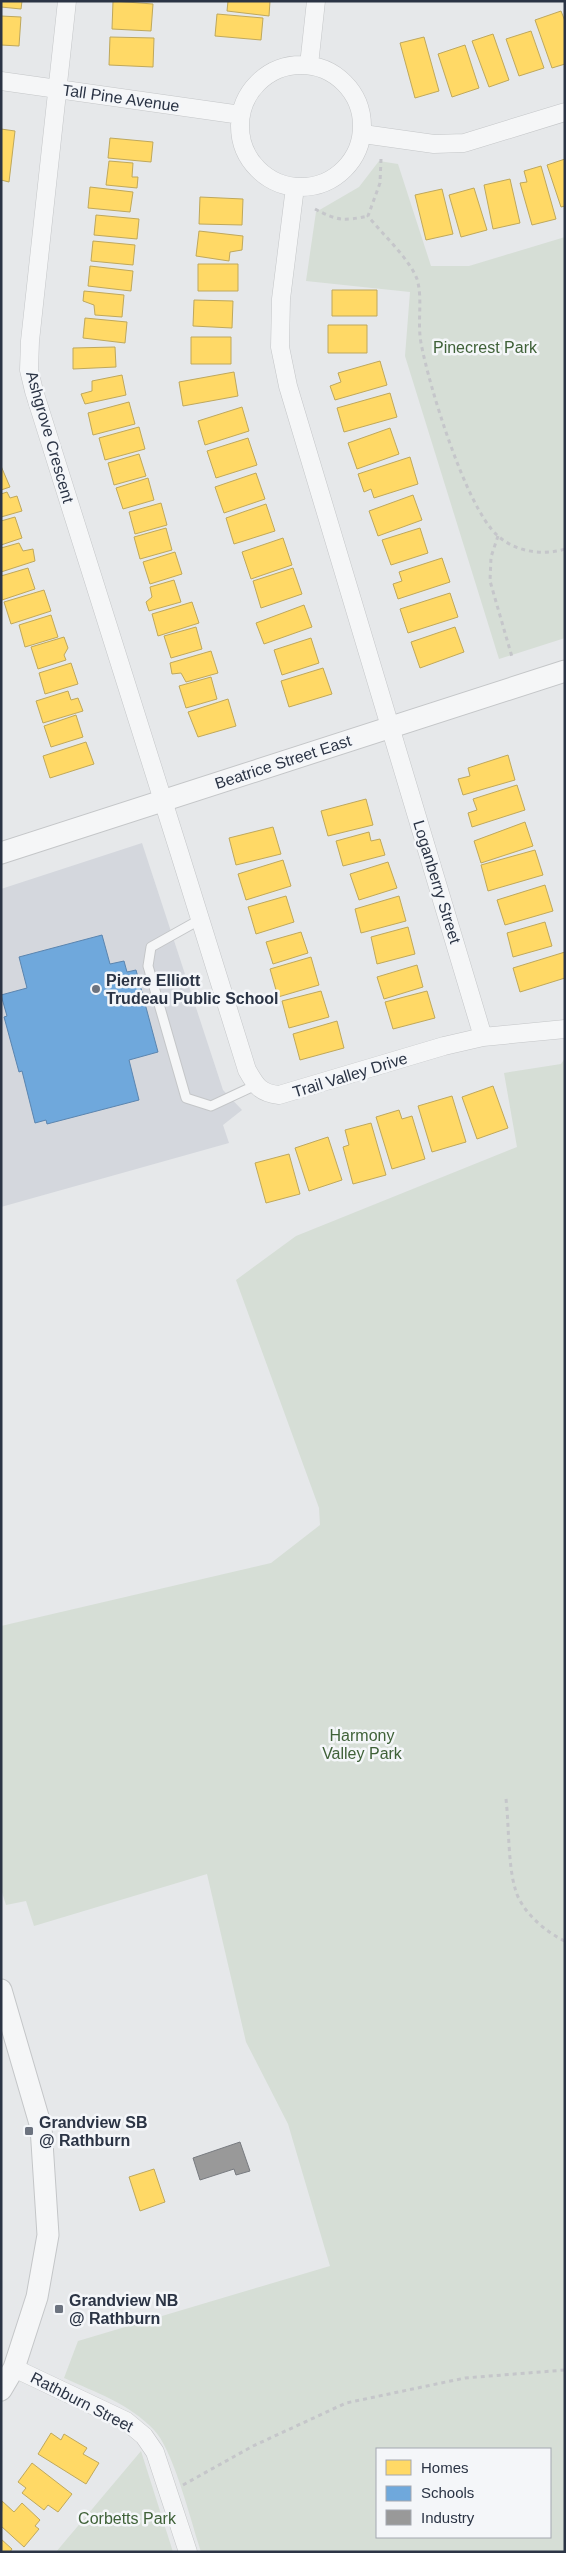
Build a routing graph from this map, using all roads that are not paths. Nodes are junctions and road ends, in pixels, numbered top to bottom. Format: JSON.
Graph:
{"nodes":[{"id":1,"x":67,"y":1,"type":"edge"},
{"id":2,"x":316,"y":1,"type":"edge"},
{"id":3,"x":309,"y":65,"type":"junction"},
{"id":4,"x":1,"y":81,"type":"edge"},
{"id":5,"x":57,"y":90,"type":"junction"},
{"id":6,"x":565,"y":112,"type":"edge"},
{"id":7,"x":241,"y":115,"type":"junction"},
{"id":8,"x":363,"y":134,"type":"junction"},
{"id":9,"x":296,"y":187,"type":"junction"},
{"id":10,"x":565,"y":671,"type":"edge"},
{"id":11,"x":391,"y":727,"type":"junction"},
{"id":12,"x":163,"y":800,"type":"junction"},
{"id":13,"x":1,"y":852,"type":"edge"},
{"id":14,"x":201,"y":919,"type":"junction"},
{"id":15,"x":565,"y":1029,"type":"edge"},
{"id":16,"x":483,"y":1037,"type":"junction"},
{"id":17,"x":256,"y":1085,"type":"junction"},
{"id":18,"x":1,"y":1990,"type":"edge"},
{"id":19,"x":14,"y":2368,"type":"junction"},
{"id":20,"x":1,"y":2390,"type":"edge"},
{"id":21,"x":188,"y":2552,"type":"edge"}],
"edges":[{"from":1,"to":5,"type":"street","name":"Ashgrove Crescent"},
{"from":2,"to":3,"type":"street"},
{"from":3,"to":7,"type":"street"},
{"from":3,"to":8,"type":"street"},
{"from":4,"to":5,"type":"street","name":"Tall Pine Avenue"},
{"from":5,"to":7,"type":"street","name":"Tall Pine Avenue"},
{"from":5,"to":12,"type":"street","name":"Ashgrove Crescent"},
{"from":6,"to":8,"type":"street"},
{"from":7,"to":9,"type":"street"},
{"from":8,"to":9,"type":"street"},
{"from":9,"to":11,"type":"street"},
{"from":10,"to":11,"type":"street","name":"Beatrice Street East"},
{"from":11,"to":12,"type":"street","name":"Beatrice Street East"},
{"from":11,"to":16,"type":"street","name":"Loganberry Street"},
{"from":12,"to":13,"type":"street","name":"Beatrice Street East"},
{"from":12,"to":14,"type":"street"},
{"from":14,"to":17,"type":"street"},
{"from":14,"to":17,"type":"lane"},
{"from":15,"to":16,"type":"street","name":"Trail Valley Drive"},
{"from":16,"to":17,"type":"street","name":"Trail Valley Drive"},
{"from":18,"to":19,"type":"street"},
{"from":19,"to":20,"type":"street"},
{"from":19,"to":21,"type":"street","name":"Rathburn Street"}]}
